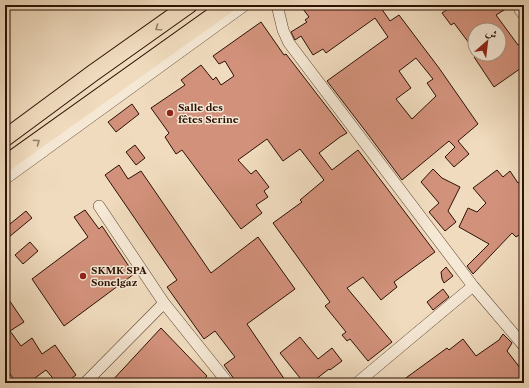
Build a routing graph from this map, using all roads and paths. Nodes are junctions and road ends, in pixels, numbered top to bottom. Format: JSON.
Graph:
{"nodes":[{"id":1,"x":189,"y":5,"type":"edge"},
{"id":2,"x":228,"y":5,"type":"edge"},
{"id":3,"x":245,"y":5,"type":"edge"},
{"id":4,"x":277,"y":5,"type":"edge"},
{"id":5,"x":5,"y":138,"type":"edge"},
{"id":6,"x":5,"y":164,"type":"edge"},
{"id":7,"x":5,"y":179,"type":"edge"},
{"id":8,"x":99,"y":206,"type":"dead end"},
{"id":9,"x":473,"y":286,"type":"junction"},
{"id":10,"x":164,"y":303,"type":"junction"},
{"id":11,"x":524,"y":346,"type":"edge"},
{"id":12,"x":85,"y":383,"type":"edge"},
{"id":13,"x":228,"y":383,"type":"edge"},
{"id":14,"x":356,"y":383,"type":"edge"}],
"edges":[{"from":1,"to":5,"type":"highway","one_way":true},
{"from":6,"to":2,"type":"highway","one_way":true},
{"from":3,"to":7,"type":"street"},
{"from":4,"to":9,"type":"street"},
{"from":8,"to":10,"type":"street"},
{"from":9,"to":11,"type":"street"},
{"from":9,"to":14,"type":"street"},
{"from":10,"to":12,"type":"street"},
{"from":10,"to":13,"type":"street"}]}
